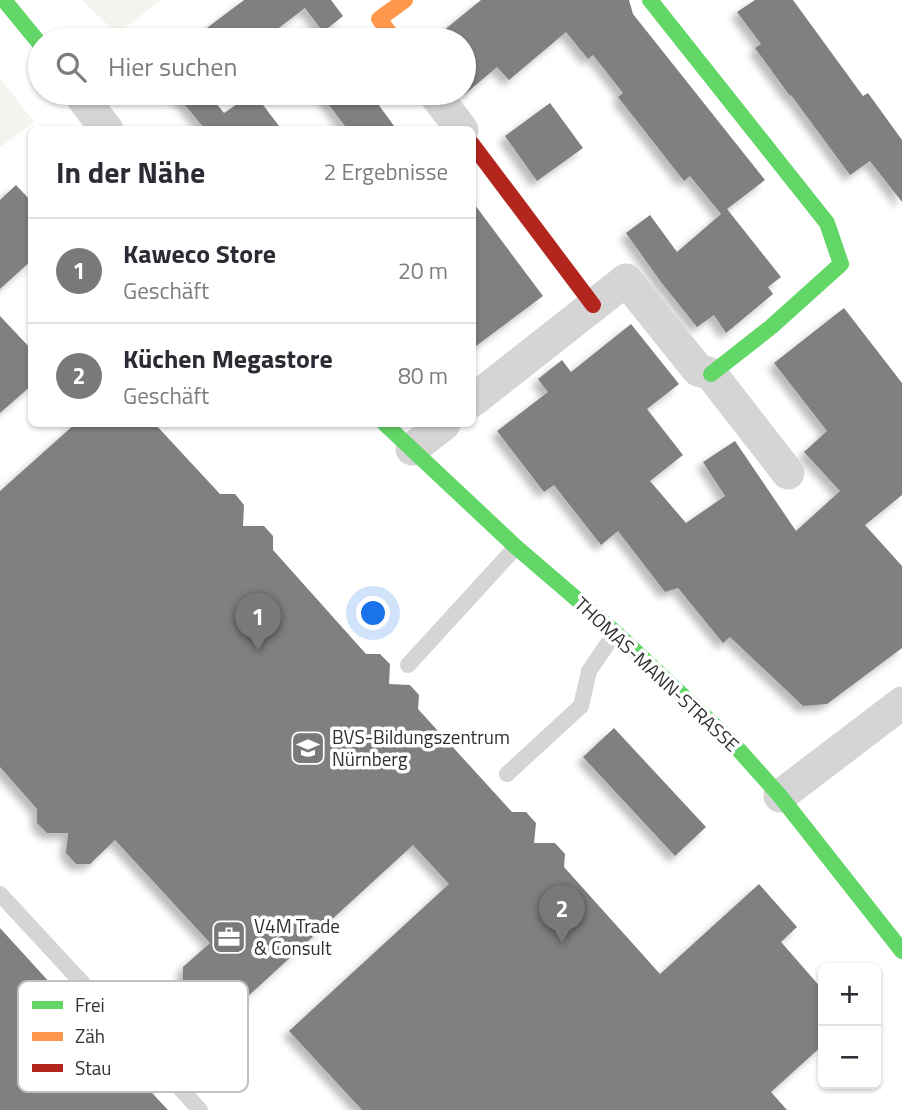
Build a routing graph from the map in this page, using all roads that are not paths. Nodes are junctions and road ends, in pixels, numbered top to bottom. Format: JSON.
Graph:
{"nodes":[{"id":1,"x":4,"y":0,"type":"edge"},
{"id":2,"x":405,"y":0,"type":"edge"},
{"id":3,"x":650,"y":0,"type":"edge"},
{"id":4,"x":386,"y":28,"type":"edge"},
{"id":5,"x":28,"y":29,"type":"edge"},
{"id":6,"x":88,"y":105,"type":"edge"},
{"id":7,"x":443,"y":105,"type":"edge"},
{"id":8,"x":104,"y":126,"type":"edge"},
{"id":9,"x":459,"y":126,"type":"edge"},
{"id":10,"x":476,"y":149,"type":"edge"},
{"id":11,"x":593,"y":305,"type":"junction"},
{"id":12,"x":711,"y":374,"type":"junction"},
{"id":13,"x":476,"y":398,"type":"edge"},
{"id":14,"x":388,"y":427,"type":"edge"},
{"id":15,"x":440,"y":427,"type":"edge"},
{"id":16,"x":412,"y":449,"type":"junction"},
{"id":17,"x":788,"y":472,"type":"dead end"},
{"id":18,"x":516,"y":547,"type":"junction"},
{"id":19,"x":615,"y":632,"type":"junction"},
{"id":20,"x":408,"y":665,"type":"dead end"},
{"id":21,"x":902,"y":703,"type":"edge"},
{"id":22,"x":507,"y":774,"type":"dead end"},
{"id":23,"x":780,"y":796,"type":"junction"},
{"id":24,"x":0,"y":894,"type":"edge"},
{"id":25,"x":902,"y":951,"type":"edge"},
{"id":26,"x":81,"y":981,"type":"edge"},
{"id":27,"x":183,"y":1092,"type":"edge"},
{"id":28,"x":200,"y":1110,"type":"edge"}],
"edges":[{"from":1,"to":5,"type":"street"},
{"from":2,"to":4,"type":"street"},
{"from":3,"to":12,"type":"street"},
{"from":6,"to":8,"type":"street"},
{"from":7,"to":9,"type":"street"},
{"from":10,"to":11,"type":"street"},
{"from":11,"to":12,"type":"street"},
{"from":11,"to":13,"type":"street"},
{"from":12,"to":17,"type":"street"},
{"from":14,"to":16,"type":"street","name":"THOMAS-MANN-STRASSE"},
{"from":15,"to":16,"type":"street"},
{"from":16,"to":18,"type":"street","name":"THOMAS-MANN-STRASSE"},
{"from":18,"to":19,"type":"street","name":"THOMAS-MANN-STRASSE"},
{"from":18,"to":20,"type":"lane"},
{"from":19,"to":22,"type":"lane"},
{"from":19,"to":23,"type":"street","name":"THOMAS-MANN-STRASSE"},
{"from":21,"to":23,"type":"street"},
{"from":23,"to":25,"type":"street","name":"THOMAS-MANN-STRASSE"},
{"from":24,"to":26,"type":"lane"},
{"from":27,"to":28,"type":"lane"}]}
